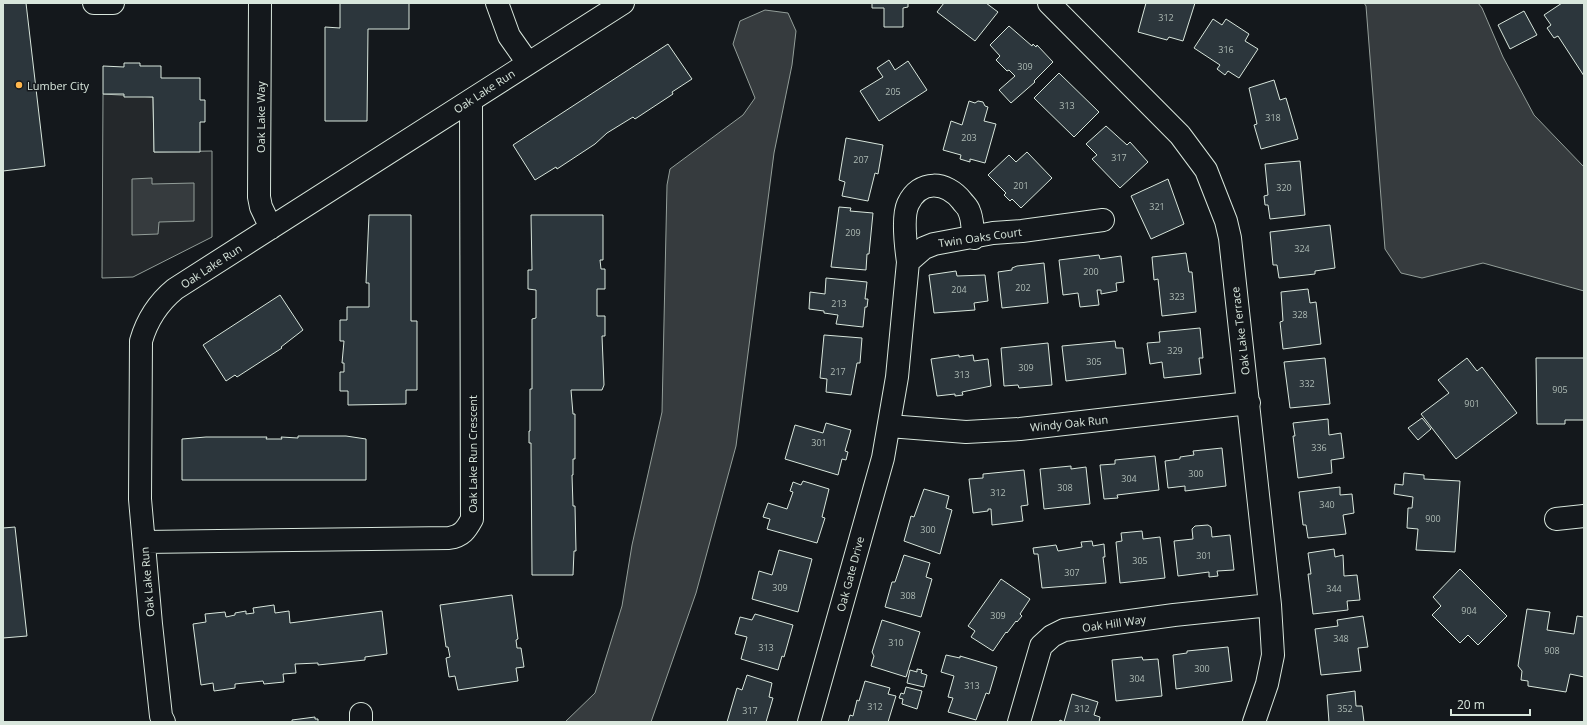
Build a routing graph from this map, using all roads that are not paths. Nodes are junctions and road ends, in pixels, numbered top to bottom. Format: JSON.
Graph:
{"nodes":[{"id":1,"x":94,"y":3,"type":"edge"},
{"id":2,"x":113,"y":3,"type":"edge"},
{"id":3,"x":260,"y":3,"type":"edge"},
{"id":4,"x":497,"y":3,"type":"edge"},
{"id":5,"x":623,"y":3,"type":"edge"},
{"id":6,"x":1049,"y":3,"type":"edge"},
{"id":7,"x":528,"y":63,"type":"junction"},
{"id":8,"x":471,"y":100,"type":"junction"},
{"id":9,"x":1103,"y":220,"type":"dead end"},
{"id":10,"x":271,"y":228,"type":"junction"},
{"id":11,"x":974,"y":238,"type":"junction"},
{"id":12,"x":908,"y":262,"type":"junction"},
{"id":13,"x":1249,"y":403,"type":"junction"},
{"id":14,"x":889,"y":426,"type":"junction"},
{"id":15,"x":1584,"y":516,"type":"edge"},
{"id":16,"x":1556,"y":519,"type":"dead end"},
{"id":17,"x":144,"y":542,"type":"junction"},
{"id":18,"x":1270,"y":605,"type":"junction"},
{"id":19,"x":164,"y":722,"type":"edge"},
{"id":20,"x":809,"y":722,"type":"edge"},
{"id":21,"x":1019,"y":722,"type":"edge"},
{"id":22,"x":1254,"y":722,"type":"edge"}],
"edges":[{"from":1,"to":2,"type":"street"},
{"from":3,"to":10,"type":"street","name":"Oak Lake Way"},
{"from":4,"to":7,"type":"street"},
{"from":5,"to":7,"type":"street","name":"Oak Lake Run"},
{"from":6,"to":13,"type":"street","name":"Oak Lake Terrace"},
{"from":7,"to":8,"type":"street","name":"Oak Lake Run"},
{"from":8,"to":10,"type":"street","name":"Oak Lake Run"},
{"from":8,"to":17,"type":"street","name":"Oak Lake Run Crescent"},
{"from":9,"to":11,"type":"street","name":"Twin Oaks Court"},
{"from":10,"to":17,"type":"street","name":"Oak Lake Run"},
{"from":11,"to":12,"type":"street","name":"Twin Oaks Court"},
{"from":11,"to":12,"type":"street"},
{"from":12,"to":14,"type":"street"},
{"from":13,"to":14,"type":"street","name":"Windy Oak Run"},
{"from":13,"to":18,"type":"street","name":"Oak Lake Terrace"},
{"from":14,"to":20,"type":"street","name":"Oak Gate Drive"},
{"from":15,"to":16,"type":"street"},
{"from":17,"to":19,"type":"street","name":"Oak Lake Run"},
{"from":18,"to":21,"type":"street","name":"Oak Hill Way"},
{"from":18,"to":22,"type":"street","name":"Oak Lake Terrace"}]}
